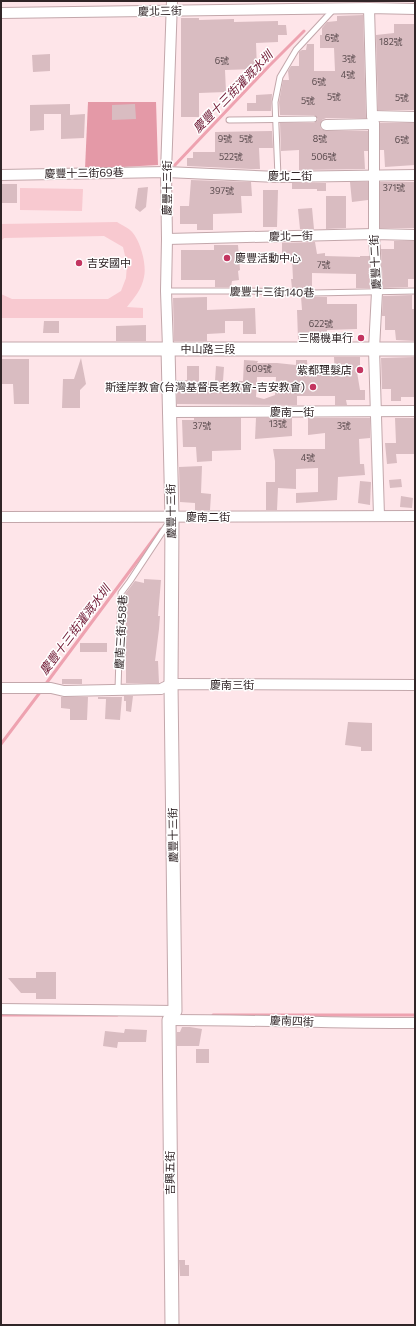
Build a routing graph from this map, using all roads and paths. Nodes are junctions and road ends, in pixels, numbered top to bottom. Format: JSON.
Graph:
{"nodes":[{"id":1,"x":172,"y":6,"type":"edge"},
{"id":2,"x":370,"y":8,"type":"junction"},
{"id":3,"x":334,"y":9,"type":"junction"},
{"id":4,"x":415,"y":9,"type":"edge"},
{"id":5,"x":1,"y":13,"type":"edge"},
{"id":6,"x":415,"y":116,"type":"edge"},
{"id":7,"x":275,"y":119,"type":"junction"},
{"id":8,"x":314,"y":119,"type":"dead end"},
{"id":9,"x":229,"y":120,"type":"dead end"},
{"id":10,"x":373,"y":120,"type":"junction"},
{"id":11,"x":326,"y":125,"type":"dead end"},
{"id":12,"x":166,"y":172,"type":"junction"},
{"id":13,"x":1,"y":175,"type":"edge"},
{"id":14,"x":373,"y":175,"type":"junction"},
{"id":15,"x":415,"y":175,"type":"edge"},
{"id":16,"x":278,"y":177,"type":"junction"},
{"id":17,"x":374,"y":234,"type":"junction"},
{"id":18,"x":415,"y":235,"type":"edge"},
{"id":19,"x":167,"y":239,"type":"junction"},
{"id":20,"x":166,"y":291,"type":"junction"},
{"id":21,"x":415,"y":291,"type":"edge"},
{"id":22,"x":377,"y":292,"type":"junction"},
{"id":23,"x":168,"y":348,"type":"junction"},
{"id":24,"x":1,"y":349,"type":"edge"},
{"id":25,"x":374,"y":349,"type":"junction"},
{"id":26,"x":415,"y":349,"type":"edge"},
{"id":27,"x":415,"y":411,"type":"edge"},
{"id":28,"x":168,"y":412,"type":"junction"},
{"id":29,"x":376,"y":412,"type":"junction"},
{"id":30,"x":379,"y":516,"type":"junction"},
{"id":31,"x":415,"y":516,"type":"edge"},
{"id":32,"x":1,"y":518,"type":"edge"},
{"id":33,"x":172,"y":518,"type":"junction"},
{"id":34,"x":172,"y":684,"type":"junction"},
{"id":35,"x":415,"y":685,"type":"edge"},
{"id":36,"x":1,"y":688,"type":"edge"},
{"id":37,"x":118,"y":690,"type":"junction"},
{"id":38,"x":1,"y":1009,"type":"edge"},
{"id":39,"x":172,"y":1016,"type":"junction"},
{"id":40,"x":415,"y":1023,"type":"edge"},
{"id":41,"x":172,"y":1325,"type":"edge"}],
"edges":[{"from":1,"to":3,"type":"street","name":"慶北三街"},
{"from":1,"to":5,"type":"street","name":"慶北三街"},
{"from":1,"to":12,"type":"street","name":"慶豐十三街"},
{"from":2,"to":3,"type":"street","name":"慶北三街"},
{"from":2,"to":4,"type":"street","name":"慶北三街"},
{"from":2,"to":10,"type":"street","name":"慶豐十二街"},
{"from":3,"to":7,"type":"lane"},
{"from":6,"to":10,"type":"street"},
{"from":7,"to":8,"type":"lane"},
{"from":7,"to":9,"type":"lane"},
{"from":7,"to":16,"type":"lane"},
{"from":10,"to":11,"type":"street"},
{"from":10,"to":14,"type":"street","name":"慶豐十二街"},
{"from":12,"to":13,"type":"street","name":"慶豐十三街69巷"},
{"from":12,"to":16,"type":"street","name":"慶北二街"},
{"from":12,"to":19,"type":"street","name":"慶豐十三街"},
{"from":14,"to":15,"type":"street","name":"慶北二街"},
{"from":14,"to":16,"type":"street","name":"慶北二街"},
{"from":14,"to":17,"type":"street","name":"慶豐十二街"},
{"from":17,"to":18,"type":"street","name":"慶北一街"},
{"from":17,"to":19,"type":"street","name":"慶北一街"},
{"from":17,"to":22,"type":"street","name":"慶豐十二街"},
{"from":19,"to":20,"type":"street","name":"慶豐十三街"},
{"from":20,"to":22,"type":"lane","name":"慶豐十三街140巷"},
{"from":20,"to":23,"type":"street","name":"慶豐十三街"},
{"from":21,"to":22,"type":"lane","name":"慶豐十三街140巷"},
{"from":22,"to":25,"type":"street","name":"慶豐十二街"},
{"from":23,"to":24,"type":"street","name":"中山路三段"},
{"from":23,"to":25,"type":"street","name":"中山路三段"},
{"from":23,"to":28,"type":"street","name":"慶豐十三街"},
{"from":25,"to":26,"type":"street","name":"中山路三段"},
{"from":25,"to":29,"type":"street","name":"慶豐十二街"},
{"from":27,"to":29,"type":"street","name":"慶南一街"},
{"from":28,"to":29,"type":"street","name":"慶南一街"},
{"from":28,"to":33,"type":"street","name":"慶豐十三街"},
{"from":29,"to":30,"type":"street","name":"慶豐十二街"},
{"from":30,"to":31,"type":"street","name":"慶南二街"},
{"from":30,"to":33,"type":"street","name":"慶南二街"},
{"from":32,"to":33,"type":"street","name":"慶南二街"},
{"from":33,"to":34,"type":"street","name":"慶豐十三街"},
{"from":33,"to":37,"type":"lane","name":"慶南三街458巷"},
{"from":34,"to":35,"type":"street","name":"慶南三街"},
{"from":34,"to":37,"type":"street","name":"慶南三街"},
{"from":34,"to":39,"type":"street","name":"慶豐十三街"},
{"from":36,"to":37,"type":"street","name":"慶南三街"},
{"from":38,"to":39,"type":"street","name":"慶南四街"},
{"from":39,"to":40,"type":"street","name":"慶南四街"},
{"from":39,"to":41,"type":"street","name":"吉興五街"}]}
